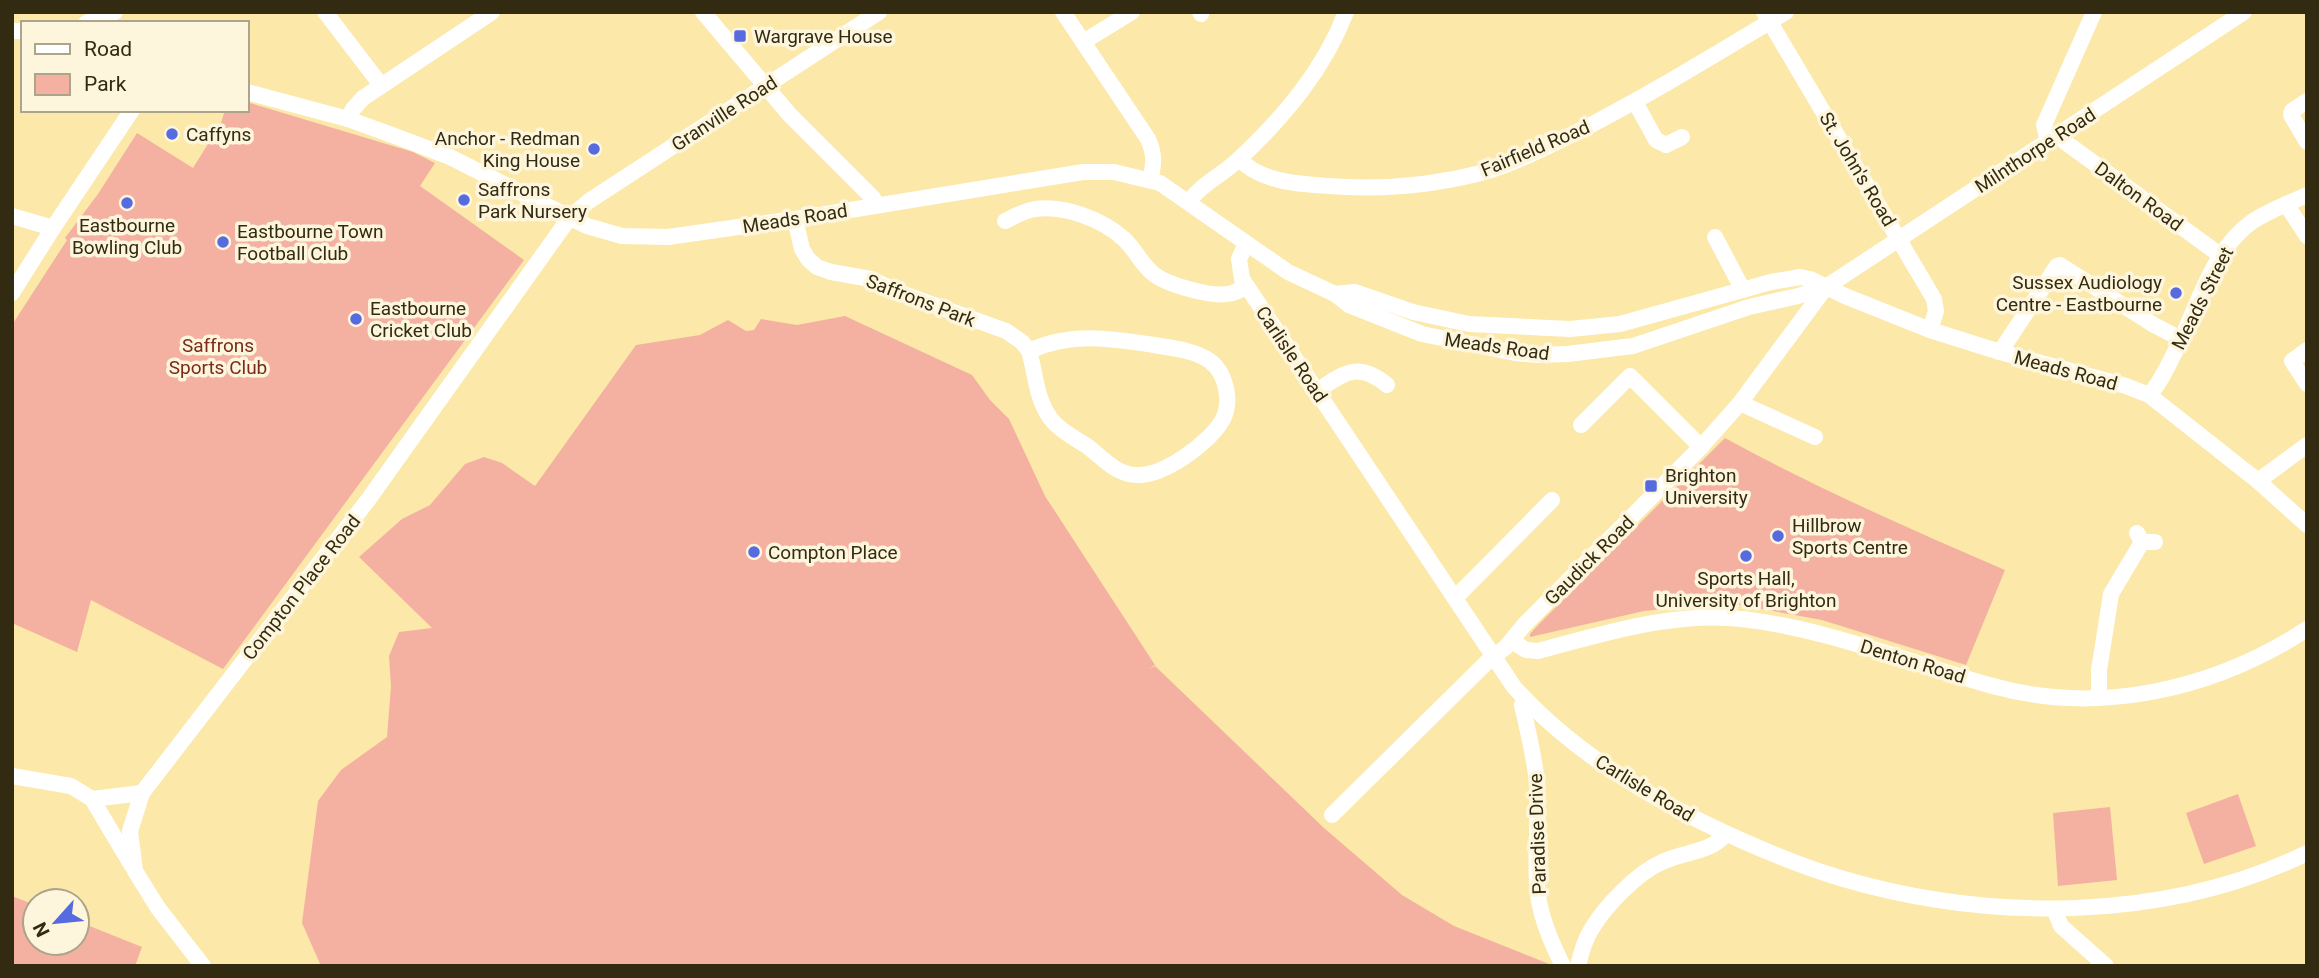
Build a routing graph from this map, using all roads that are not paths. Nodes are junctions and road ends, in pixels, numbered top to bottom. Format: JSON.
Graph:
{"nodes":[{"id":1,"x":325,"y":12,"type":"edge"},
{"id":2,"x":492,"y":12,"type":"edge"},
{"id":3,"x":703,"y":12,"type":"edge"},
{"id":4,"x":879,"y":12,"type":"edge"},
{"id":5,"x":1063,"y":12,"type":"edge"},
{"id":6,"x":1132,"y":12,"type":"edge"},
{"id":7,"x":1346,"y":12,"type":"edge"},
{"id":8,"x":1786,"y":12,"type":"edge"},
{"id":9,"x":2094,"y":12,"type":"edge"},
{"id":10,"x":2244,"y":12,"type":"edge"},
{"id":11,"x":111,"y":15,"type":"edge"},
{"id":12,"x":1767,"y":17,"type":"edge"},
{"id":13,"x":92,"y":21,"type":"edge"},
{"id":14,"x":1083,"y":42,"type":"junction"},
{"id":15,"x":381,"y":85,"type":"junction"},
{"id":16,"x":765,"y":86,"type":"junction"},
{"id":17,"x":248,"y":92,"type":"edge"},
{"id":18,"x":2307,"y":101,"type":"edge"},
{"id":19,"x":1635,"y":102,"type":"junction"},
{"id":20,"x":131,"y":112,"type":"edge"},
{"id":21,"x":348,"y":119,"type":"junction"},
{"id":22,"x":1682,"y":137,"type":"dead end"},
{"id":23,"x":2054,"y":138,"type":"junction"},
{"id":24,"x":2307,"y":142,"type":"edge"},
{"id":25,"x":1239,"y":159,"type":"junction"},
{"id":26,"x":1150,"y":180,"type":"junction"},
{"id":27,"x":2307,"y":195,"type":"edge"},
{"id":28,"x":1189,"y":202,"type":"junction"},
{"id":29,"x":2286,"y":204,"type":"junction"},
{"id":30,"x":876,"y":205,"type":"junction"},
{"id":31,"x":12,"y":216,"type":"edge"},
{"id":32,"x":570,"y":217,"type":"junction"},
{"id":33,"x":795,"y":219,"type":"junction"},
{"id":34,"x":1005,"y":221,"type":"dead end"},
{"id":35,"x":52,"y":228,"type":"junction"},
{"id":36,"x":2307,"y":236,"type":"edge"},
{"id":37,"x":1715,"y":237,"type":"dead end"},
{"id":38,"x":1899,"y":239,"type":"junction"},
{"id":39,"x":1246,"y":244,"type":"junction"},
{"id":40,"x":2220,"y":255,"type":"junction"},
{"id":41,"x":1246,"y":286,"type":"junction"},
{"id":42,"x":1826,"y":287,"type":"junction"},
{"id":43,"x":1743,"y":290,"type":"junction"},
{"id":44,"x":12,"y":293,"type":"edge"},
{"id":45,"x":1335,"y":294,"type":"junction"},
{"id":46,"x":1930,"y":330,"type":"junction"},
{"id":47,"x":2181,"y":339,"type":"junction"},
{"id":48,"x":1029,"y":351,"type":"junction"},
{"id":49,"x":2307,"y":351,"type":"edge"},
{"id":50,"x":2000,"y":352,"type":"junction"},
{"id":51,"x":2307,"y":384,"type":"edge"},
{"id":52,"x":1387,"y":385,"type":"dead end"},
{"id":53,"x":1317,"y":391,"type":"junction"},
{"id":54,"x":2149,"y":395,"type":"junction"},
{"id":55,"x":1740,"y":403,"type":"junction"},
{"id":56,"x":1581,"y":425,"type":"dead end"},
{"id":57,"x":1815,"y":437,"type":"dead end"},
{"id":58,"x":2307,"y":445,"type":"edge"},
{"id":59,"x":1701,"y":447,"type":"junction"},
{"id":60,"x":2258,"y":481,"type":"junction"},
{"id":61,"x":1552,"y":500,"type":"dead end"},
{"id":62,"x":2307,"y":525,"type":"edge"},
{"id":63,"x":2145,"y":539,"type":"dead end"},
{"id":64,"x":1455,"y":598,"type":"junction"},
{"id":65,"x":2307,"y":629,"type":"edge"},
{"id":66,"x":1512,"y":641,"type":"junction"},
{"id":67,"x":1494,"y":657,"type":"junction"},
{"id":68,"x":2099,"y":697,"type":"junction"},
{"id":69,"x":1524,"y":698,"type":"junction"},
{"id":70,"x":12,"y":776,"type":"edge"},
{"id":71,"x":142,"y":793,"type":"junction"},
{"id":72,"x":92,"y":799,"type":"junction"},
{"id":73,"x":1332,"y":816,"type":"dead end"},
{"id":74,"x":1726,"y":834,"type":"junction"},
{"id":75,"x":2307,"y":853,"type":"edge"},
{"id":76,"x":135,"y":871,"type":"junction"},
{"id":77,"x":2054,"y":909,"type":"junction"},
{"id":78,"x":203,"y":966,"type":"edge"},
{"id":79,"x":1563,"y":966,"type":"edge"},
{"id":80,"x":1578,"y":966,"type":"edge"},
{"id":81,"x":2106,"y":966,"type":"edge"}],
"edges":[{"from":1,"to":15,"type":"street"},
{"from":2,"to":15,"type":"street"},
{"from":3,"to":16,"type":"street"},
{"from":4,"to":16,"type":"street","name":"Granville Road"},
{"from":5,"to":14,"type":"street"},
{"from":6,"to":14,"type":"street"},
{"from":7,"to":25,"type":"street"},
{"from":8,"to":12,"type":"street","name":"Fairfield Road"},
{"from":9,"to":23,"type":"street"},
{"from":10,"to":23,"type":"street","name":"Milnthorpe Road"},
{"from":11,"to":13,"type":"street"},
{"from":12,"to":19,"type":"street","name":"Fairfield Road"},
{"from":12,"to":38,"type":"street","name":"St. John's Road"},
{"from":14,"to":26,"type":"street"},
{"from":15,"to":21,"type":"street"},
{"from":16,"to":30,"type":"street"},
{"from":16,"to":32,"type":"street","name":"Granville Road"},
{"from":17,"to":21,"type":"street","name":"Meads Road"},
{"from":18,"to":24,"type":"street"},
{"from":19,"to":22,"type":"street"},
{"from":19,"to":25,"type":"street","name":"Fairfield Road"},
{"from":20,"to":35,"type":"street"},
{"from":21,"to":32,"type":"street","name":"Meads Road"},
{"from":23,"to":38,"type":"street","name":"Milnthorpe Road"},
{"from":23,"to":40,"type":"street","name":"Dalton Road"},
{"from":25,"to":28,"type":"street"},
{"from":26,"to":28,"type":"street","name":"Meads Road"},
{"from":26,"to":30,"type":"street","name":"Meads Road"},
{"from":27,"to":29,"type":"street","name":"Meads Street"},
{"from":28,"to":39,"type":"street","name":"Meads Road"},
{"from":29,"to":36,"type":"street"},
{"from":29,"to":40,"type":"street","name":"Meads Street"},
{"from":30,"to":33,"type":"street","name":"Meads Road"},
{"from":31,"to":35,"type":"street"},
{"from":32,"to":33,"type":"street","name":"Meads Road"},
{"from":32,"to":71,"type":"street","name":"Compton Place Road"},
{"from":33,"to":48,"type":"street","name":"Saffrons Park"},
{"from":34,"to":41,"type":"street"},
{"from":35,"to":44,"type":"street"},
{"from":37,"to":43,"type":"street"},
{"from":38,"to":42,"type":"street","name":"Milnthorpe Road"},
{"from":38,"to":46,"type":"street","name":"St. John's Road"},
{"from":39,"to":41,"type":"street","name":"Carlisle Road"},
{"from":39,"to":45,"type":"street","name":"Meads Road"},
{"from":40,"to":47,"type":"street","name":"Meads Street"},
{"from":41,"to":53,"type":"street","name":"Carlisle Road"},
{"from":42,"to":43,"type":"street","name":"Meads Road"},
{"from":42,"to":45,"type":"street","name":"Meads Road"},
{"from":42,"to":46,"type":"street","name":"Meads Road"},
{"from":42,"to":55,"type":"street","name":"Gaudick Road"},
{"from":43,"to":45,"type":"street","name":"Meads Road"},
{"from":46,"to":50,"type":"street","name":"Meads Road"},
{"from":47,"to":50,"type":"street"},
{"from":47,"to":54,"type":"street","name":"Meads Street"},
{"from":48,"to":48,"type":"street"},
{"from":49,"to":51,"type":"street"},
{"from":50,"to":54,"type":"street","name":"Meads Road"},
{"from":52,"to":53,"type":"street"},
{"from":53,"to":64,"type":"street","name":"Carlisle Road"},
{"from":54,"to":60,"type":"street","name":"Meads Road"},
{"from":55,"to":57,"type":"street"},
{"from":55,"to":59,"type":"street","name":"Gaudick Road"},
{"from":56,"to":59,"type":"street"},
{"from":58,"to":60,"type":"street"},
{"from":59,"to":66,"type":"street","name":"Gaudick Road"},
{"from":60,"to":62,"type":"street","name":"Meads Road"},
{"from":61,"to":64,"type":"street"},
{"from":63,"to":68,"type":"street"},
{"from":64,"to":67,"type":"street","name":"Carlisle Road"},
{"from":65,"to":68,"type":"street","name":"Denton Road"},
{"from":66,"to":67,"type":"street","name":"Gaudick Road"},
{"from":66,"to":68,"type":"street","name":"Denton Road"},
{"from":67,"to":69,"type":"street","name":"Carlisle Road"},
{"from":67,"to":73,"type":"street","name":"Gaudick Road"},
{"from":69,"to":74,"type":"street","name":"Carlisle Road"},
{"from":69,"to":79,"type":"street","name":"Paradise Drive"},
{"from":70,"to":72,"type":"street"},
{"from":71,"to":72,"type":"street"},
{"from":71,"to":76,"type":"street","name":"Compton Place Road"},
{"from":72,"to":76,"type":"street"},
{"from":74,"to":77,"type":"street","name":"Carlisle Road"},
{"from":74,"to":80,"type":"street"},
{"from":75,"to":77,"type":"street","name":"Carlisle Road"},
{"from":76,"to":78,"type":"street","name":"Compton Place Road"},
{"from":77,"to":81,"type":"street"}]}
